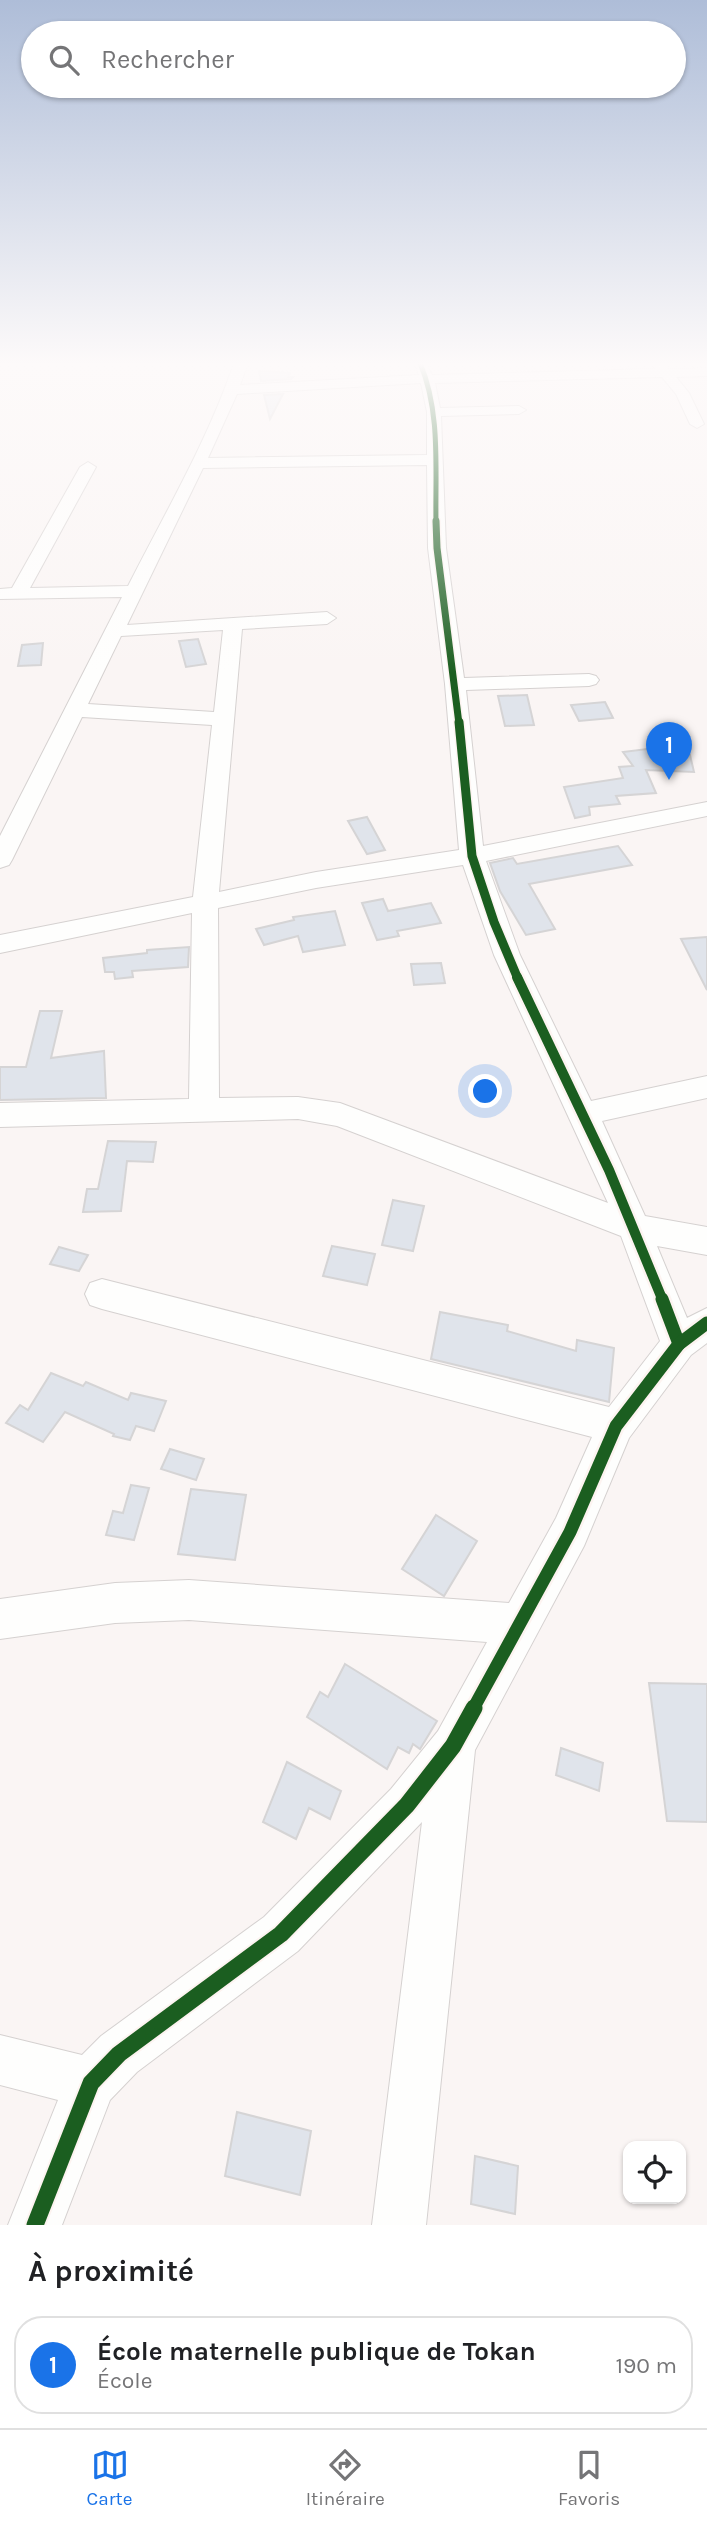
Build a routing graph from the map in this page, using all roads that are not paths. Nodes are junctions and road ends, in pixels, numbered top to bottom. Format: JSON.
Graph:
{"nodes":[{"id":1,"x":88,"y":467,"type":"dead end"},
{"id":2,"x":196,"y":467,"type":"edge"},
{"id":3,"x":436,"y":467,"type":"edge"},
{"id":4,"x":135,"y":590,"type":"junction"},
{"id":5,"x":9,"y":594,"type":"edge"},
{"id":6,"x":327,"y":618,"type":"dead end"},
{"id":7,"x":233,"y":624,"type":"junction"},
{"id":8,"x":116,"y":631,"type":"junction"},
{"id":9,"x":589,"y":680,"type":"dead end"},
{"id":10,"x":455,"y":684,"type":"junction"},
{"id":11,"x":77,"y":710,"type":"junction"},
{"id":12,"x":223,"y":719,"type":"junction"},
{"id":13,"x":707,"y":809,"type":"edge"},
{"id":14,"x":472,"y":856,"type":"junction"},
{"id":15,"x":0,"y":860,"type":"edge"},
{"id":16,"x":205,"y":903,"type":"junction"},
{"id":17,"x":0,"y":944,"type":"edge"},
{"id":18,"x":707,"y":1087,"type":"edge"},
{"id":19,"x":204,"y":1111,"type":"junction"},
{"id":20,"x":583,"y":1114,"type":"junction"},
{"id":21,"x":0,"y":1115,"type":"edge"},
{"id":22,"x":636,"y":1228,"type":"junction"},
{"id":23,"x":707,"y":1241,"type":"edge"},
{"id":24,"x":102,"y":1294,"type":"dead end"},
{"id":25,"x":693,"y":1334,"type":"edge"},
{"id":26,"x":616,"y":1426,"type":"junction"},
{"id":27,"x":0,"y":1619,"type":"edge"},
{"id":28,"x":520,"y":1624,"type":"junction"},
{"id":29,"x":453,"y":1746,"type":"junction"},
{"id":30,"x":0,"y":2060,"type":"edge"},
{"id":31,"x":91,"y":2083,"type":"junction"},
{"id":32,"x":35,"y":2225,"type":"edge"},
{"id":33,"x":399,"y":2225,"type":"edge"}],
"edges":[{"from":1,"to":5,"type":"street"},
{"from":2,"to":4,"type":"street"},
{"from":3,"to":10,"type":"street"},
{"from":4,"to":5,"type":"street"},
{"from":4,"to":8,"type":"street"},
{"from":6,"to":7,"type":"street"},
{"from":7,"to":8,"type":"street"},
{"from":7,"to":12,"type":"street"},
{"from":8,"to":11,"type":"street"},
{"from":9,"to":10,"type":"street"},
{"from":10,"to":14,"type":"street"},
{"from":11,"to":12,"type":"street"},
{"from":11,"to":15,"type":"street"},
{"from":12,"to":16,"type":"street"},
{"from":13,"to":14,"type":"street"},
{"from":14,"to":16,"type":"street"},
{"from":14,"to":20,"type":"street"},
{"from":16,"to":17,"type":"street"},
{"from":16,"to":19,"type":"street"},
{"from":18,"to":20,"type":"street"},
{"from":19,"to":21,"type":"street"},
{"from":19,"to":22,"type":"street"},
{"from":20,"to":22,"type":"street"},
{"from":22,"to":23,"type":"street"},
{"from":22,"to":25,"type":"street"},
{"from":24,"to":26,"type":"street"},
{"from":25,"to":26,"type":"street"},
{"from":26,"to":28,"type":"street"},
{"from":27,"to":28,"type":"street"},
{"from":28,"to":29,"type":"street"},
{"from":29,"to":31,"type":"street"},
{"from":29,"to":33,"type":"street"},
{"from":30,"to":31,"type":"street"},
{"from":31,"to":32,"type":"street"}]}
